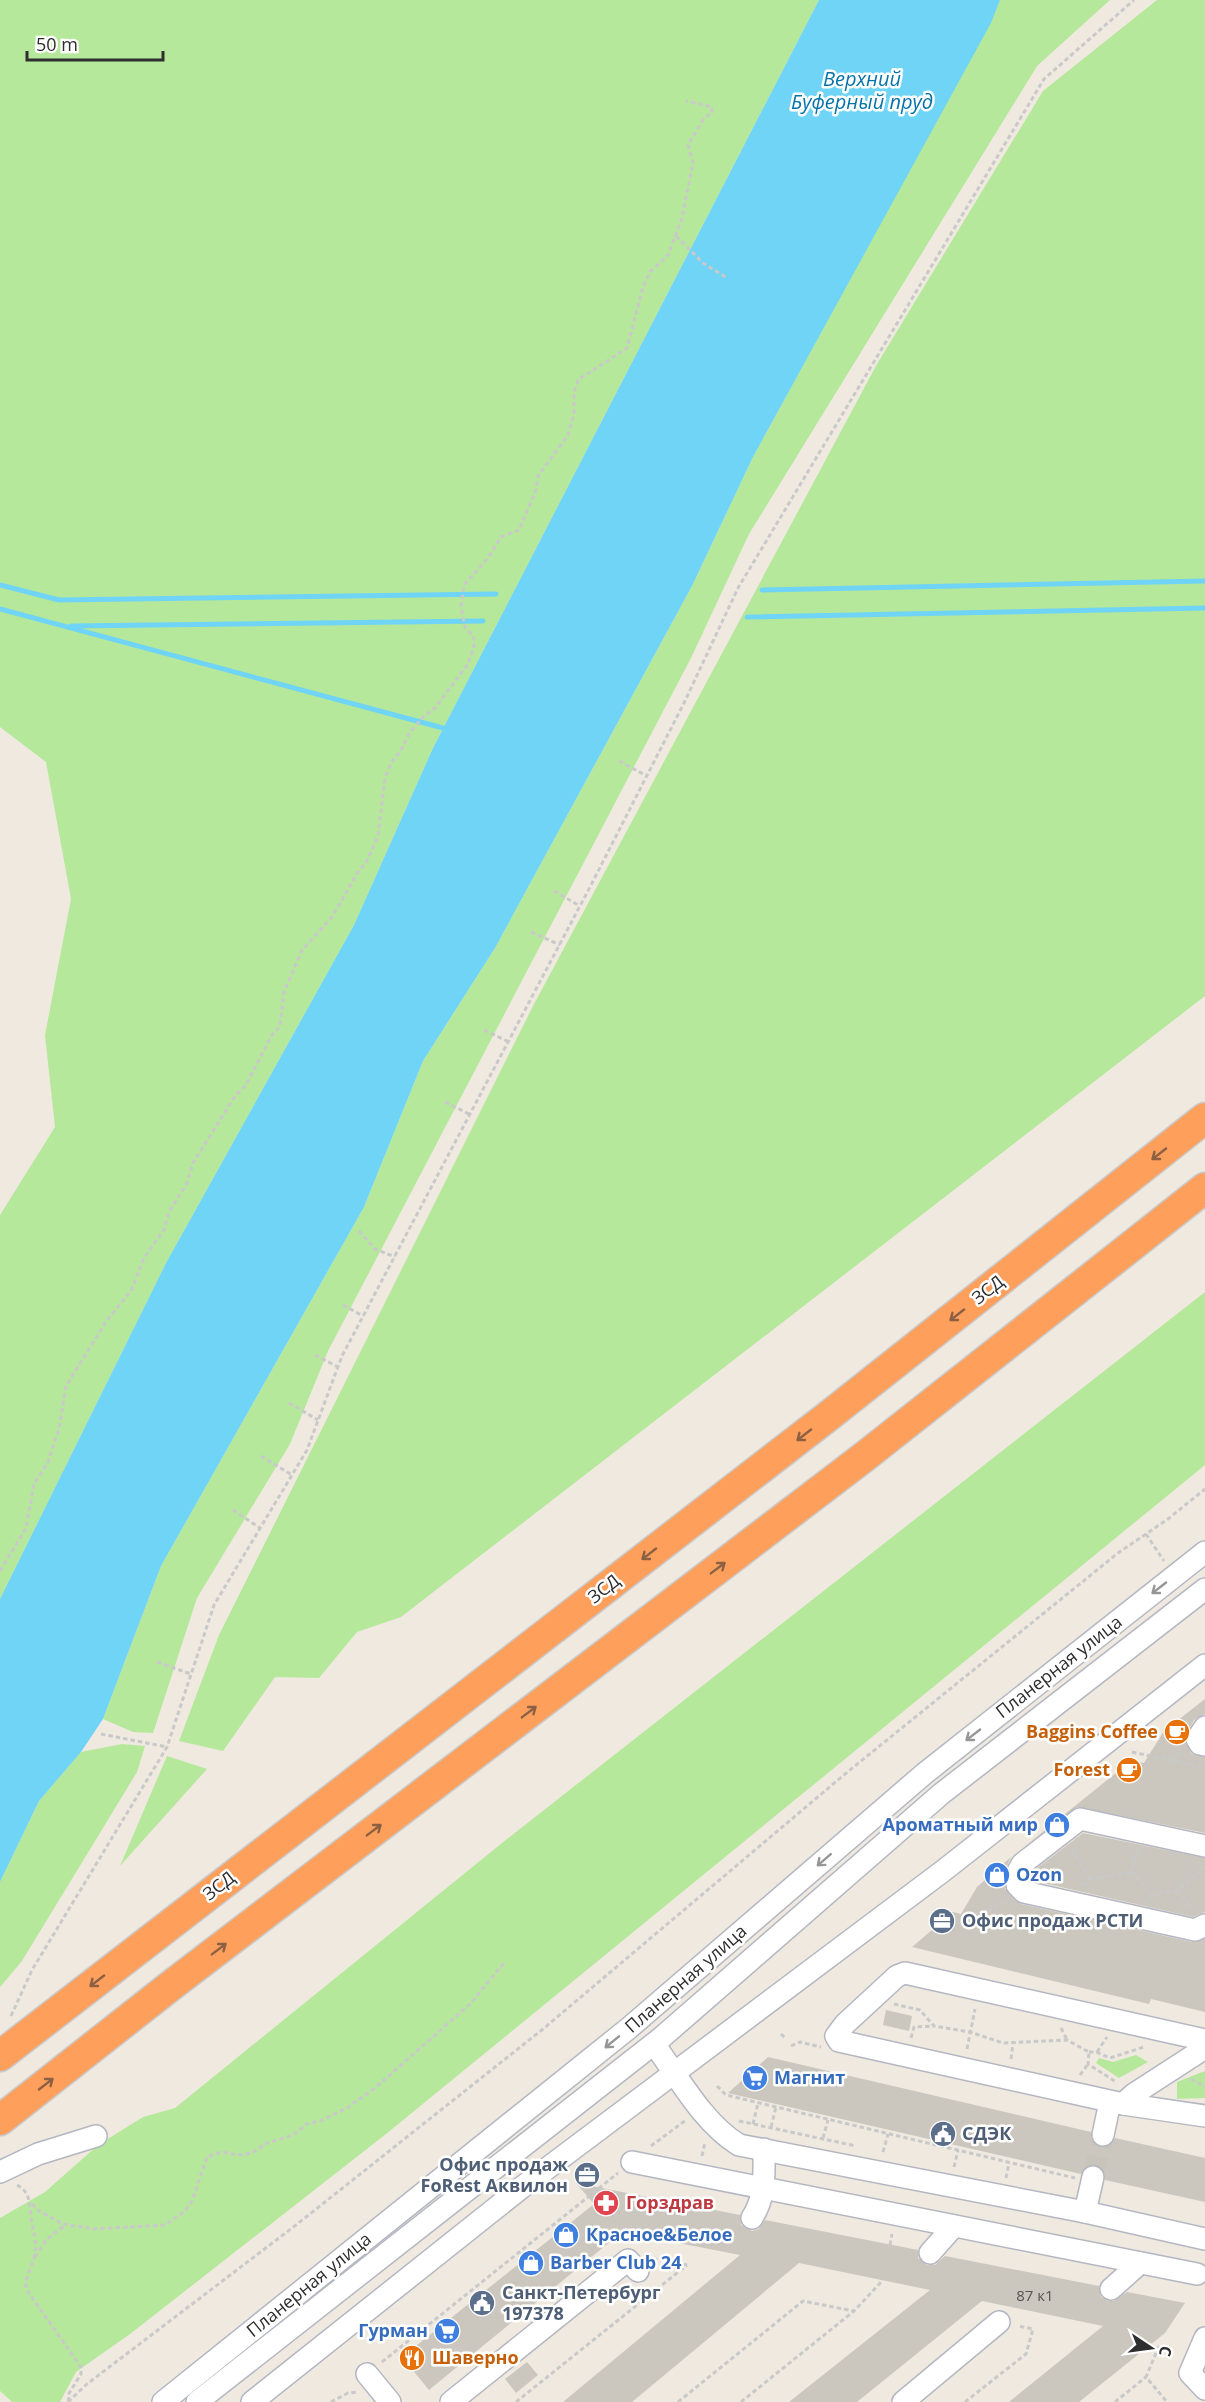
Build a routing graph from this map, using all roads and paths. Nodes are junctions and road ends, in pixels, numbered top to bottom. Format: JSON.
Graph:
{"nodes":[{"id":1,"x":1134,"y":0,"type":"edge"},
{"id":2,"x":686,"y":101,"type":"dead end"},
{"id":3,"x":676,"y":236,"type":"junction"},
{"id":4,"x":727,"y":278,"type":"dead end"},
{"id":5,"x":619,"y":761,"type":"dead end"},
{"id":6,"x":646,"y":776,"type":"junction"},
{"id":7,"x":554,"y":891,"type":"dead end"},
{"id":8,"x":580,"y":906,"type":"junction"},
{"id":9,"x":531,"y":932,"type":"dead end"},
{"id":10,"x":560,"y":945,"type":"junction"},
{"id":11,"x":484,"y":1030,"type":"dead end"},
{"id":12,"x":509,"y":1042,"type":"junction"},
{"id":13,"x":445,"y":1102,"type":"dead end"},
{"id":14,"x":471,"y":1115,"type":"junction"},
{"id":15,"x":1205,"y":1118,"type":"edge"},
{"id":16,"x":1205,"y":1188,"type":"edge"},
{"id":17,"x":359,"y":1231,"type":"dead end"},
{"id":18,"x":395,"y":1257,"type":"junction"},
{"id":19,"x":343,"y":1305,"type":"dead end"},
{"id":20,"x":363,"y":1316,"type":"junction"},
{"id":21,"x":315,"y":1355,"type":"dead end"},
{"id":22,"x":338,"y":1367,"type":"junction"},
{"id":23,"x":289,"y":1403,"type":"dead end"},
{"id":24,"x":318,"y":1420,"type":"junction"},
{"id":25,"x":261,"y":1456,"type":"dead end"},
{"id":26,"x":292,"y":1475,"type":"junction"},
{"id":27,"x":1205,"y":1489,"type":"edge"},
{"id":28,"x":233,"y":1510,"type":"dead end"},
{"id":29,"x":260,"y":1528,"type":"junction"},
{"id":30,"x":1205,"y":1552,"type":"edge"},
{"id":31,"x":0,"y":1571,"type":"edge"},
{"id":32,"x":1205,"y":1589,"type":"edge"},
{"id":33,"x":157,"y":1662,"type":"dead end"},
{"id":34,"x":1205,"y":1665,"type":"edge"},
{"id":35,"x":191,"y":1674,"type":"junction"},
{"id":36,"x":1205,"y":1727,"type":"edge"},
{"id":37,"x":101,"y":1734,"type":"dead end"},
{"id":38,"x":1205,"y":1745,"type":"edge"},
{"id":39,"x":167,"y":1747,"type":"junction"},
{"id":40,"x":1132,"y":1752,"type":"dead end"},
{"id":41,"x":1205,"y":1768,"type":"edge"},
{"id":42,"x":1062,"y":1832,"type":"junction"},
{"id":43,"x":1140,"y":1832,"type":"junction"},
{"id":44,"x":1205,"y":1846,"type":"edge"},
{"id":45,"x":1205,"y":1866,"type":"edge"},
{"id":46,"x":1090,"y":1879,"type":"dead end"},
{"id":47,"x":1151,"y":1895,"type":"junction"},
{"id":48,"x":1005,"y":1902,"type":"dead end"},
{"id":49,"x":988,"y":1911,"type":"dead end"},
{"id":50,"x":1144,"y":1920,"type":"junction"},
{"id":51,"x":1205,"y":1926,"type":"edge"},
{"id":52,"x":504,"y":1963,"type":"dead end"},
{"id":53,"x":902,"y":1973,"type":"junction"},
{"id":54,"x":979,"y":1990,"type":"junction"},
{"id":55,"x":10,"y":2019,"type":"dead end"},
{"id":56,"x":970,"y":2032,"type":"junction"},
{"id":57,"x":781,"y":2034,"type":"dead end"},
{"id":58,"x":1180,"y":2035,"type":"junction"},
{"id":59,"x":786,"y":2039,"type":"dead end"},
{"id":60,"x":1205,"y":2040,"type":"edge"},
{"id":61,"x":839,"y":2041,"type":"junction"},
{"id":62,"x":654,"y":2044,"type":"junction"},
{"id":63,"x":791,"y":2046,"type":"dead end"},
{"id":64,"x":1205,"y":2048,"type":"edge"},
{"id":65,"x":1089,"y":2052,"type":"junction"},
{"id":66,"x":0,"y":2056,"type":"edge"},
{"id":67,"x":963,"y":2069,"type":"junction"},
{"id":68,"x":675,"y":2072,"type":"junction"},
{"id":69,"x":717,"y":2086,"type":"dead end"},
{"id":70,"x":1122,"y":2100,"type":"junction"},
{"id":71,"x":758,"y":2103,"type":"junction"},
{"id":72,"x":776,"y":2107,"type":"junction"},
{"id":73,"x":703,"y":2111,"type":"junction"},
{"id":74,"x":1205,"y":2116,"type":"edge"},
{"id":75,"x":0,"y":2120,"type":"edge"},
{"id":76,"x":828,"y":2120,"type":"junction"},
{"id":77,"x":753,"y":2124,"type":"dead end"},
{"id":78,"x":771,"y":2127,"type":"dead end"},
{"id":79,"x":888,"y":2133,"type":"junction"},
{"id":80,"x":1103,"y":2135,"type":"tunnel mouth"},
{"id":81,"x":96,"y":2136,"type":"dead end"},
{"id":82,"x":706,"y":2137,"type":"dead end"},
{"id":83,"x":824,"y":2138,"type":"dead end"},
{"id":84,"x":764,"y":2149,"type":"junction"},
{"id":85,"x":958,"y":2150,"type":"junction"},
{"id":86,"x":883,"y":2152,"type":"dead end"},
{"id":87,"x":632,"y":2162,"type":"junction"},
{"id":88,"x":1009,"y":2163,"type":"junction"},
{"id":89,"x":700,"y":2164,"type":"dead end"},
{"id":90,"x":954,"y":2169,"type":"dead end"},
{"id":91,"x":0,"y":2172,"type":"edge"},
{"id":92,"x":1086,"y":2178,"type":"joint"},
{"id":93,"x":1005,"y":2183,"type":"dead end"},
{"id":94,"x":764,"y":2189,"type":"junction"},
{"id":95,"x":27,"y":2195,"type":"dead end"},
{"id":96,"x":32,"y":2204,"type":"junction"},
{"id":97,"x":1085,"y":2212,"type":"junction"},
{"id":98,"x":752,"y":2218,"type":"dead end"},
{"id":99,"x":67,"y":2225,"type":"junction"},
{"id":100,"x":954,"y":2226,"type":"junction"},
{"id":101,"x":1205,"y":2240,"type":"edge"},
{"id":102,"x":930,"y":2253,"type":"dead end"},
{"id":103,"x":34,"y":2259,"type":"junction"},
{"id":104,"x":1140,"y":2263,"type":"junction"},
{"id":105,"x":687,"y":2265,"type":"dead end"},
{"id":106,"x":638,"y":2271,"type":"dead end"},
{"id":107,"x":1201,"y":2275,"type":"edge"},
{"id":108,"x":883,"y":2280,"type":"dead end"},
{"id":109,"x":1111,"y":2289,"type":"dead end"},
{"id":110,"x":854,"y":2311,"type":"junction"},
{"id":111,"x":999,"y":2322,"type":"dead end"},
{"id":112,"x":1205,"y":2338,"type":"edge"},
{"id":113,"x":1159,"y":2346,"type":"dead end"},
{"id":114,"x":1146,"y":2377,"type":"junction"},
{"id":115,"x":370,"y":2378,"type":"junction"},
{"id":116,"x":1205,"y":2389,"type":"edge"},
{"id":117,"x":204,"y":2400,"type":"edge"},
{"id":118,"x":68,"y":2402,"type":"edge"},
{"id":119,"x":163,"y":2402,"type":"edge"},
{"id":120,"x":252,"y":2402,"type":"edge"},
{"id":121,"x":331,"y":2402,"type":"edge"},
{"id":122,"x":390,"y":2402,"type":"edge"},
{"id":123,"x":451,"y":2402,"type":"edge"},
{"id":124,"x":516,"y":2402,"type":"edge"},
{"id":125,"x":678,"y":2402,"type":"edge"},
{"id":126,"x":741,"y":2402,"type":"edge"},
{"id":127,"x":903,"y":2402,"type":"edge"},
{"id":128,"x":1115,"y":2402,"type":"edge"},
{"id":129,"x":1167,"y":2402,"type":"edge"}],
"edges":[{"from":1,"to":6,"type":"path"},
{"from":2,"to":3,"type":"path"},
{"from":3,"to":4,"type":"path"},
{"from":3,"to":31,"type":"path"},
{"from":5,"to":6,"type":"path"},
{"from":6,"to":8,"type":"path"},
{"from":7,"to":8,"type":"path"},
{"from":8,"to":10,"type":"path"},
{"from":9,"to":10,"type":"path"},
{"from":10,"to":12,"type":"path"},
{"from":11,"to":12,"type":"path"},
{"from":12,"to":14,"type":"path"},
{"from":13,"to":14,"type":"path"},
{"from":14,"to":18,"type":"path"},
{"from":15,"to":66,"type":"highway","name":"ЗСД","one_way":true},
{"from":75,"to":16,"type":"highway","one_way":true},
{"from":17,"to":18,"type":"path"},
{"from":18,"to":20,"type":"path"},
{"from":19,"to":20,"type":"path"},
{"from":20,"to":22,"type":"path"},
{"from":21,"to":22,"type":"path"},
{"from":22,"to":24,"type":"path"},
{"from":23,"to":24,"type":"path"},
{"from":24,"to":26,"type":"path"},
{"from":25,"to":26,"type":"path"},
{"from":26,"to":29,"type":"path"},
{"from":27,"to":118,"type":"path"},
{"from":28,"to":29,"type":"path"},
{"from":29,"to":35,"type":"path"},
{"from":30,"to":119,"type":"street","name":"Планерная улица","one_way":true},
{"from":32,"to":62,"type":"street","name":"Планерная улица"},
{"from":33,"to":35,"type":"path"},
{"from":34,"to":68,"type":"street"},
{"from":35,"to":39,"type":"path"},
{"from":36,"to":38,"type":"street"},
{"from":37,"to":39,"type":"path"},
{"from":39,"to":55,"type":"path"},
{"from":40,"to":41,"type":"path"},
{"from":42,"to":43,"type":"street"},
{"from":42,"to":46,"type":"path"},
{"from":42,"to":50,"type":"street"},
{"from":43,"to":44,"type":"street"},
{"from":43,"to":47,"type":"path"},
{"from":45,"to":47,"type":"path"},
{"from":47,"to":50,"type":"path"},
{"from":48,"to":49,"type":"path"},
{"from":50,"to":51,"type":"street"},
{"from":52,"to":99,"type":"path"},
{"from":53,"to":54,"type":"street"},
{"from":53,"to":56,"type":"path"},
{"from":53,"to":61,"type":"street"},
{"from":54,"to":56,"type":"path"},
{"from":54,"to":58,"type":"street"},
{"from":56,"to":65,"type":"path"},
{"from":56,"to":67,"type":"path"},
{"from":57,"to":59,"type":"path"},
{"from":58,"to":60,"type":"street"},
{"from":58,"to":65,"type":"path"},
{"from":61,"to":63,"type":"path"},
{"from":61,"to":67,"type":"street"},
{"from":62,"to":68,"type":"street"},
{"from":62,"to":117,"type":"street","name":"Планерная улица"},
{"from":64,"to":70,"type":"street"},
{"from":65,"to":70,"type":"path"},
{"from":67,"to":70,"type":"street"},
{"from":68,"to":73,"type":"street"},
{"from":68,"to":120,"type":"street"},
{"from":69,"to":71,"type":"path"},
{"from":70,"to":74,"type":"street"},
{"from":70,"to":80,"type":"street"},
{"from":71,"to":72,"type":"path"},
{"from":71,"to":77,"type":"path"},
{"from":72,"to":76,"type":"path"},
{"from":72,"to":78,"type":"path"},
{"from":73,"to":84,"type":"street"},
{"from":73,"to":87,"type":"path"},
{"from":76,"to":79,"type":"path"},
{"from":76,"to":83,"type":"path"},
{"from":79,"to":85,"type":"path"},
{"from":79,"to":86,"type":"path"},
{"from":81,"to":91,"type":"street"},
{"from":82,"to":89,"type":"path"},
{"from":84,"to":94,"type":"street"},
{"from":84,"to":97,"type":"street"},
{"from":85,"to":88,"type":"path"},
{"from":85,"to":90,"type":"path"},
{"from":87,"to":94,"type":"street"},
{"from":87,"to":115,"type":"path"},
{"from":88,"to":92,"type":"path"},
{"from":88,"to":93,"type":"path"},
{"from":92,"to":97,"type":"street"},
{"from":94,"to":98,"type":"street"},
{"from":94,"to":100,"type":"street"},
{"from":95,"to":96,"type":"path"},
{"from":96,"to":99,"type":"path"},
{"from":96,"to":103,"type":"path"},
{"from":97,"to":101,"type":"street"},
{"from":99,"to":103,"type":"path"},
{"from":100,"to":102,"type":"street"},
{"from":100,"to":104,"type":"street"},
{"from":101,"to":107,"type":"street"},
{"from":103,"to":118,"type":"path"},
{"from":104,"to":107,"type":"street"},
{"from":104,"to":109,"type":"street"},
{"from":105,"to":124,"type":"path"},
{"from":106,"to":123,"type":"street"},
{"from":108,"to":110,"type":"path"},
{"from":110,"to":125,"type":"path"},
{"from":110,"to":126,"type":"path"},
{"from":111,"to":127,"type":"street"},
{"from":112,"to":116,"type":"street"},
{"from":113,"to":114,"type":"path"},
{"from":114,"to":128,"type":"path"},
{"from":114,"to":129,"type":"path"},
{"from":115,"to":121,"type":"path"},
{"from":115,"to":122,"type":"street"}]}
